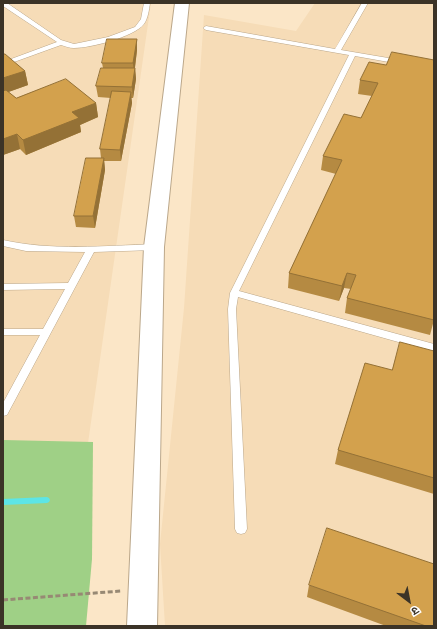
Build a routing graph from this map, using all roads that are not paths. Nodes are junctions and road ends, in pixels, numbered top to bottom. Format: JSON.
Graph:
{"nodes":[{"id":1,"x":3,"y":3,"type":"edge"},
{"id":2,"x":147,"y":3,"type":"edge"},
{"id":3,"x":182,"y":3,"type":"edge"},
{"id":4,"x":365,"y":3,"type":"edge"},
{"id":5,"x":206,"y":28,"type":"dead end"},
{"id":6,"x":61,"y":43,"type":"junction"},
{"id":7,"x":337,"y":51,"type":"junction"},
{"id":8,"x":353,"y":54,"type":"junction"},
{"id":9,"x":405,"y":63,"type":"edge"},
{"id":10,"x":3,"y":64,"type":"edge"},
{"id":11,"x":3,"y":243,"type":"edge"},
{"id":12,"x":154,"y":247,"type":"junction"},
{"id":13,"x":91,"y":249,"type":"junction"},
{"id":14,"x":71,"y":286,"type":"junction"},
{"id":15,"x":3,"y":287,"type":"edge"},
{"id":16,"x":234,"y":293,"type":"junction"},
{"id":17,"x":3,"y":332,"type":"edge"},
{"id":18,"x":46,"y":332,"type":"junction"},
{"id":19,"x":434,"y":348,"type":"edge"},
{"id":20,"x":7,"y":397,"type":"edge"},
{"id":21,"x":3,"y":412,"type":"edge"},
{"id":22,"x":241,"y":529,"type":"dead end"},
{"id":23,"x":142,"y":626,"type":"edge"}],
"edges":[{"from":1,"to":6,"type":"lane"},
{"from":2,"to":6,"type":"lane"},
{"from":3,"to":12,"type":"main road"},
{"from":4,"to":7,"type":"lane"},
{"from":5,"to":7,"type":"lane"},
{"from":6,"to":10,"type":"lane"},
{"from":7,"to":8,"type":"lane"},
{"from":8,"to":9,"type":"lane"},
{"from":8,"to":16,"type":"lane"},
{"from":11,"to":13,"type":"lane"},
{"from":12,"to":13,"type":"lane"},
{"from":12,"to":23,"type":"main road"},
{"from":13,"to":14,"type":"lane"},
{"from":14,"to":15,"type":"lane"},
{"from":14,"to":18,"type":"lane"},
{"from":16,"to":19,"type":"lane"},
{"from":16,"to":22,"type":"lane"},
{"from":17,"to":18,"type":"lane"},
{"from":18,"to":20,"type":"lane"},
{"from":20,"to":21,"type":"lane"}]}
